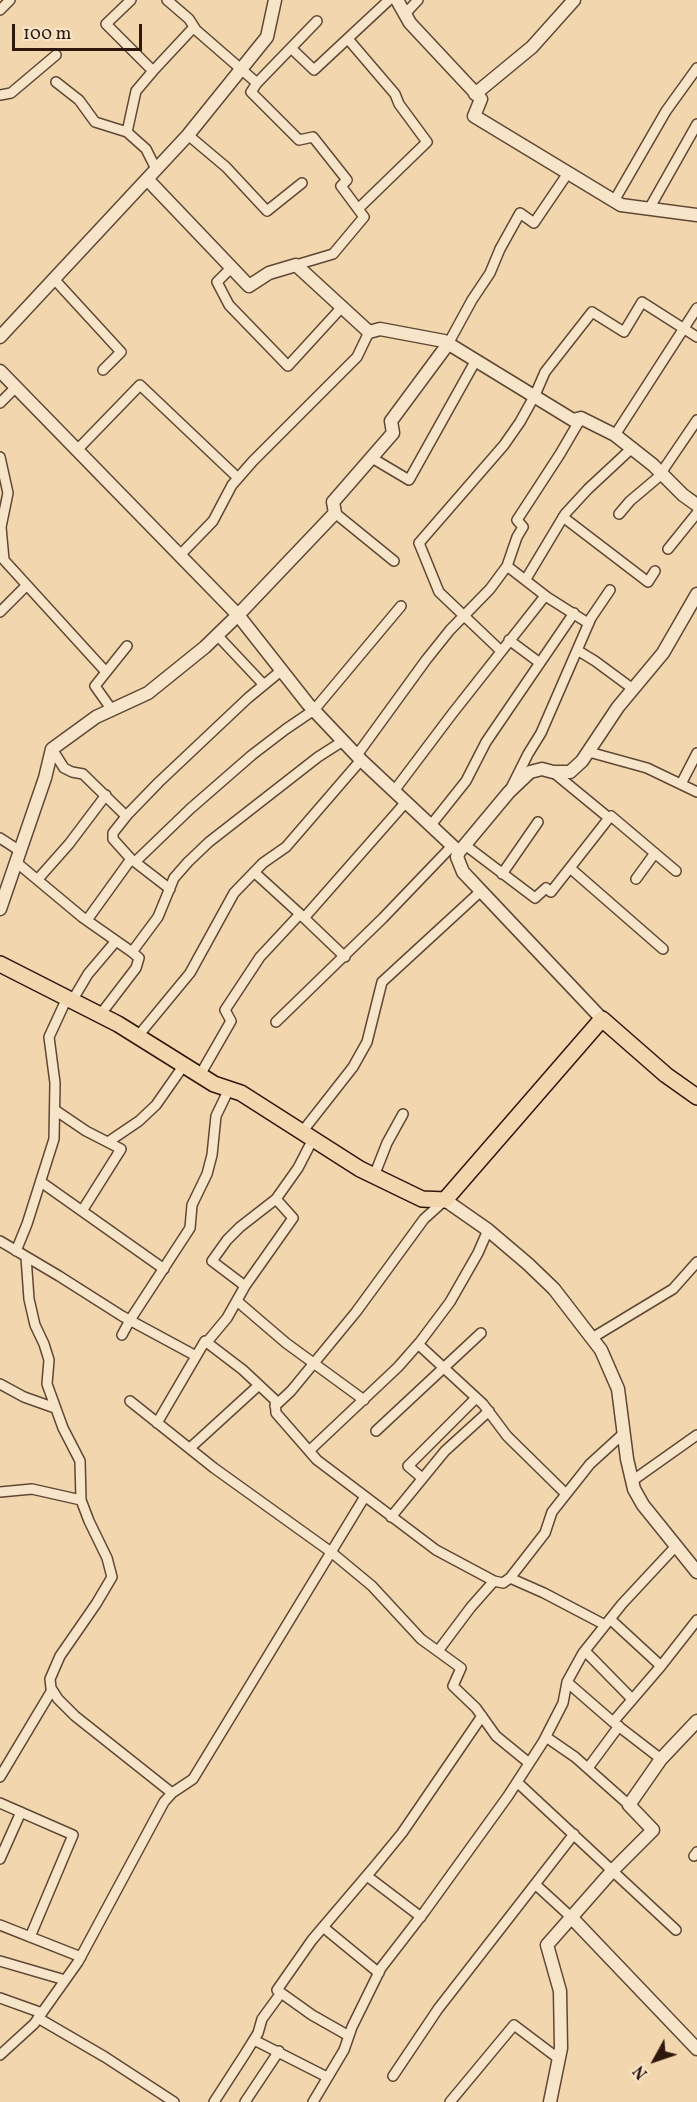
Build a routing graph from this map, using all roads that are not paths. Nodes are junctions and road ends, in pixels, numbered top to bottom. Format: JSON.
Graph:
{"nodes":[{"id":1,"x":131,"y":0,"type":"edge"},
{"id":2,"x":167,"y":0,"type":"edge"},
{"id":3,"x":275,"y":0,"type":"edge"},
{"id":4,"x":389,"y":0,"type":"edge"},
{"id":5,"x":397,"y":0,"type":"edge"},
{"id":6,"x":418,"y":0,"type":"edge"},
{"id":7,"x":574,"y":0,"type":"edge"},
{"id":8,"x":7,"y":1,"type":"edge"},
{"id":9,"x":0,"y":10,"type":"edge"},
{"id":10,"x":405,"y":14,"type":"junction"},
{"id":11,"x":317,"y":21,"type":"dead end"},
{"id":12,"x":194,"y":27,"type":"junction"},
{"id":13,"x":348,"y":39,"type":"junction"},
{"id":14,"x":291,"y":48,"type":"junction"},
{"id":15,"x":56,"y":55,"type":"dead end"},
{"id":16,"x":697,"y":68,"type":"edge"},
{"id":17,"x":242,"y":69,"type":"junction"},
{"id":18,"x":153,"y":71,"type":"junction"},
{"id":19,"x":56,"y":82,"type":"dead end"},
{"id":20,"x":257,"y":83,"type":"junction"},
{"id":21,"x":475,"y":94,"type":"junction"},
{"id":22,"x":0,"y":95,"type":"edge"},
{"id":23,"x":697,"y":124,"type":"edge"},
{"id":24,"x":127,"y":132,"type":"junction"},
{"id":25,"x":188,"y":135,"type":"junction"},
{"id":26,"x":156,"y":169,"type":"junction"},
{"id":27,"x":568,"y":173,"type":"junction"},
{"id":28,"x":147,"y":179,"type":"junction"},
{"id":29,"x":302,"y":183,"type":"dead end"},
{"id":30,"x":614,"y":201,"type":"junction"},
{"id":31,"x":358,"y":209,"type":"junction"},
{"id":32,"x":649,"y":209,"type":"junction"},
{"id":33,"x":697,"y":215,"type":"edge"},
{"id":34,"x":296,"y":265,"type":"junction"},
{"id":35,"x":231,"y":268,"type":"junction"},
{"id":36,"x":54,"y":279,"type":"junction"},
{"id":37,"x":342,"y":307,"type":"junction"},
{"id":38,"x":697,"y":308,"type":"edge"},
{"id":39,"x":684,"y":329,"type":"junction"},
{"id":40,"x":369,"y":332,"type":"junction"},
{"id":41,"x":0,"y":337,"type":"edge"},
{"id":42,"x":697,"y":337,"type":"edge"},
{"id":43,"x":448,"y":344,"type":"junction"},
{"id":44,"x":476,"y":360,"type":"junction"},
{"id":45,"x":103,"y":370,"type":"dead end"},
{"id":46,"x":0,"y":371,"type":"edge"},
{"id":47,"x":16,"y":387,"type":"junction"},
{"id":48,"x":535,"y":396,"type":"junction"},
{"id":49,"x":0,"y":403,"type":"edge"},
{"id":50,"x":581,"y":418,"type":"junction"},
{"id":51,"x":697,"y":420,"type":"edge"},
{"id":52,"x":615,"y":435,"type":"junction"},
{"id":53,"x":632,"y":448,"type":"junction"},
{"id":54,"x":78,"y":449,"type":"junction"},
{"id":55,"x":0,"y":457,"type":"edge"},
{"id":56,"x":372,"y":458,"type":"junction"},
{"id":57,"x":662,"y":473,"type":"junction"},
{"id":58,"x":238,"y":478,"type":"junction"},
{"id":59,"x":697,"y":506,"type":"edge"},
{"id":60,"x":335,"y":513,"type":"junction"},
{"id":61,"x":697,"y":513,"type":"edge"},
{"id":62,"x":619,"y":514,"type":"dead end"},
{"id":63,"x":563,"y":517,"type":"junction"},
{"id":64,"x":2,"y":548,"type":"edge"},
{"id":65,"x":668,"y":549,"type":"dead end"},
{"id":66,"x":181,"y":554,"type":"junction"},
{"id":67,"x":394,"y":561,"type":"dead end"},
{"id":68,"x":507,"y":566,"type":"junction"},
{"id":69,"x":655,"y":572,"type":"dead end"},
{"id":70,"x":526,"y":579,"type":"junction"},
{"id":71,"x":26,"y":586,"type":"junction"},
{"id":72,"x":610,"y":590,"type":"dead end"},
{"id":73,"x":697,"y":594,"type":"edge"},
{"id":74,"x":545,"y":596,"type":"junction"},
{"id":75,"x":401,"y":606,"type":"dead end"},
{"id":76,"x":0,"y":612,"type":"edge"},
{"id":77,"x":573,"y":613,"type":"junction"},
{"id":78,"x":238,"y":615,"type":"junction"},
{"id":79,"x":463,"y":616,"type":"junction"},
{"id":80,"x":588,"y":623,"type":"junction"},
{"id":81,"x":217,"y":635,"type":"junction"},
{"id":82,"x":509,"y":640,"type":"junction"},
{"id":83,"x":127,"y":646,"type":"dead end"},
{"id":84,"x":577,"y":650,"type":"junction"},
{"id":85,"x":501,"y":651,"type":"junction"},
{"id":86,"x":540,"y":663,"type":"junction"},
{"id":87,"x":282,"y":670,"type":"junction"},
{"id":88,"x":106,"y":672,"type":"junction"},
{"id":89,"x":264,"y":685,"type":"junction"},
{"id":90,"x":633,"y":689,"type":"junction"},
{"id":91,"x":112,"y":710,"type":"junction"},
{"id":92,"x":314,"y":710,"type":"junction"},
{"id":93,"x":343,"y":741,"type":"junction"},
{"id":94,"x":52,"y":750,"type":"junction"},
{"id":95,"x":589,"y":752,"type":"junction"},
{"id":96,"x":697,"y":753,"type":"edge"},
{"id":97,"x":359,"y":758,"type":"junction"},
{"id":98,"x":553,"y":772,"type":"junction"},
{"id":99,"x":681,"y":784,"type":"junction"},
{"id":100,"x":394,"y":791,"type":"junction"},
{"id":101,"x":509,"y":792,"type":"junction"},
{"id":102,"x":697,"y":792,"type":"edge"},
{"id":103,"x":106,"y":795,"type":"junction"},
{"id":104,"x":406,"y":802,"type":"junction"},
{"id":105,"x":126,"y":816,"type":"junction"},
{"id":106,"x":609,"y":818,"type":"junction"},
{"id":107,"x":538,"y":822,"type":"dead end"},
{"id":108,"x":430,"y":825,"type":"junction"},
{"id":109,"x":0,"y":838,"type":"edge"},
{"id":110,"x":458,"y":848,"type":"junction"},
{"id":111,"x":655,"y":852,"type":"junction"},
{"id":112,"x":18,"y":857,"type":"junction"},
{"id":113,"x":133,"y":860,"type":"junction"},
{"id":114,"x":570,"y":868,"type":"junction"},
{"id":115,"x":676,"y":871,"type":"dead end"},
{"id":116,"x":254,"y":872,"type":"junction"},
{"id":117,"x":501,"y":874,"type":"junction"},
{"id":118,"x":38,"y":879,"type":"junction"},
{"id":119,"x":636,"y":879,"type":"dead end"},
{"id":120,"x":170,"y":889,"type":"junction"},
{"id":121,"x":481,"y":891,"type":"junction"},
{"id":122,"x":0,"y":909,"type":"edge"},
{"id":123,"x":302,"y":916,"type":"junction"},
{"id":124,"x":87,"y":920,"type":"junction"},
{"id":125,"x":116,"y":941,"type":"junction"},
{"id":126,"x":663,"y":949,"type":"dead end"},
{"id":127,"x":132,"y":952,"type":"junction"},
{"id":128,"x":345,"y":957,"type":"junction"},
{"id":129,"x":0,"y":964,"type":"edge"},
{"id":130,"x":70,"y":999,"type":"junction"},
{"id":131,"x":100,"y":1015,"type":"junction"},
{"id":132,"x":602,"y":1020,"type":"junction"},
{"id":133,"x":276,"y":1022,"type":"dead end"},
{"id":134,"x":138,"y":1036,"type":"junction"},
{"id":135,"x":184,"y":1065,"type":"junction"},
{"id":136,"x":200,"y":1075,"type":"junction"},
{"id":137,"x":229,"y":1089,"type":"junction"},
{"id":138,"x":697,"y":1097,"type":"edge"},
{"id":139,"x":55,"y":1110,"type":"junction"},
{"id":140,"x":403,"y":1114,"type":"dead end"},
{"id":141,"x":307,"y":1135,"type":"junction"},
{"id":142,"x":108,"y":1142,"type":"junction"},
{"id":143,"x":374,"y":1176,"type":"junction"},
{"id":144,"x":41,"y":1182,"type":"junction"},
{"id":145,"x":276,"y":1198,"type":"junction"},
{"id":146,"x":445,"y":1200,"type":"junction"},
{"id":147,"x":82,"y":1211,"type":"junction"},
{"id":148,"x":488,"y":1230,"type":"junction"},
{"id":149,"x":0,"y":1241,"type":"edge"},
{"id":150,"x":16,"y":1251,"type":"junction"},
{"id":151,"x":26,"y":1257,"type":"junction"},
{"id":152,"x":697,"y":1262,"type":"edge"},
{"id":153,"x":164,"y":1269,"type":"junction"},
{"id":154,"x":245,"y":1286,"type":"junction"},
{"id":155,"x":237,"y":1300,"type":"junction"},
{"id":156,"x":130,"y":1320,"type":"junction"},
{"id":157,"x":481,"y":1333,"type":"dead end"},
{"id":158,"x":123,"y":1335,"type":"dead end"},
{"id":159,"x":592,"y":1338,"type":"junction"},
{"id":160,"x":207,"y":1342,"type":"junction"},
{"id":161,"x":418,"y":1344,"type":"junction"},
{"id":162,"x":196,"y":1356,"type":"junction"},
{"id":163,"x":314,"y":1363,"type":"junction"},
{"id":164,"x":443,"y":1369,"type":"junction"},
{"id":165,"x":0,"y":1384,"type":"edge"},
{"id":166,"x":259,"y":1385,"type":"junction"},
{"id":167,"x":476,"y":1398,"type":"junction"},
{"id":168,"x":364,"y":1400,"type":"junction"},
{"id":169,"x":130,"y":1401,"type":"dead end"},
{"id":170,"x":275,"y":1406,"type":"junction"},
{"id":171,"x":55,"y":1408,"type":"junction"},
{"id":172,"x":489,"y":1411,"type":"junction"},
{"id":173,"x":158,"y":1423,"type":"junction"},
{"id":174,"x":376,"y":1431,"type":"dead end"},
{"id":175,"x":624,"y":1433,"type":"junction"},
{"id":176,"x":697,"y":1435,"type":"edge"},
{"id":177,"x":189,"y":1448,"type":"junction"},
{"id":178,"x":309,"y":1451,"type":"junction"},
{"id":179,"x":422,"y":1478,"type":"junction"},
{"id":180,"x":632,"y":1481,"type":"junction"},
{"id":181,"x":0,"y":1492,"type":"edge"},
{"id":182,"x":566,"y":1494,"type":"junction"},
{"id":183,"x":364,"y":1497,"type":"junction"},
{"id":184,"x":81,"y":1500,"type":"junction"},
{"id":185,"x":391,"y":1517,"type":"junction"},
{"id":186,"x":676,"y":1546,"type":"junction"},
{"id":187,"x":331,"y":1552,"type":"junction"},
{"id":188,"x":697,"y":1572,"type":"edge"},
{"id":189,"x":510,"y":1578,"type":"junction"},
{"id":190,"x":494,"y":1581,"type":"junction"},
{"id":191,"x":697,"y":1620,"type":"edge"},
{"id":192,"x":608,"y":1622,"type":"junction"},
{"id":193,"x":438,"y":1651,"type":"junction"},
{"id":194,"x":585,"y":1651,"type":"junction"},
{"id":195,"x":661,"y":1666,"type":"junction"},
{"id":196,"x":567,"y":1682,"type":"junction"},
{"id":197,"x":52,"y":1690,"type":"junction"},
{"id":198,"x":632,"y":1699,"type":"junction"},
{"id":199,"x":482,"y":1716,"type":"junction"},
{"id":200,"x":697,"y":1721,"type":"edge"},
{"id":201,"x":616,"y":1724,"type":"junction"},
{"id":202,"x":546,"y":1737,"type":"junction"},
{"id":203,"x":661,"y":1759,"type":"junction"},
{"id":204,"x":529,"y":1763,"type":"junction"},
{"id":205,"x":588,"y":1768,"type":"junction"},
{"id":206,"x":0,"y":1777,"type":"edge"},
{"id":207,"x":517,"y":1782,"type":"junction"},
{"id":208,"x":172,"y":1793,"type":"junction"},
{"id":209,"x":0,"y":1803,"type":"edge"},
{"id":210,"x":629,"y":1805,"type":"junction"},
{"id":211,"x":21,"y":1812,"type":"junction"},
{"id":212,"x":574,"y":1834,"type":"junction"},
{"id":213,"x":0,"y":1859,"type":"edge"},
{"id":214,"x":613,"y":1870,"type":"junction"},
{"id":215,"x":367,"y":1876,"type":"junction"},
{"id":216,"x":535,"y":1884,"type":"junction"},
{"id":217,"x":421,"y":1917,"type":"junction"},
{"id":218,"x":571,"y":1917,"type":"junction"},
{"id":219,"x":0,"y":1924,"type":"edge"},
{"id":220,"x":322,"y":1927,"type":"junction"},
{"id":221,"x":676,"y":1930,"type":"dead end"},
{"id":222,"x":30,"y":1937,"type":"junction"},
{"id":223,"x":81,"y":1957,"type":"junction"},
{"id":224,"x":0,"y":1960,"type":"edge"},
{"id":225,"x":379,"y":1973,"type":"junction"},
{"id":226,"x":65,"y":1980,"type":"junction"},
{"id":227,"x":281,"y":1993,"type":"junction"},
{"id":228,"x":0,"y":1998,"type":"edge"},
{"id":229,"x":40,"y":2015,"type":"junction"},
{"id":230,"x":349,"y":2036,"type":"junction"},
{"id":231,"x":254,"y":2040,"type":"junction"},
{"id":232,"x":697,"y":2049,"type":"edge"},
{"id":233,"x":279,"y":2051,"type":"junction"},
{"id":234,"x":0,"y":2055,"type":"edge"},
{"id":235,"x":559,"y":2059,"type":"junction"},
{"id":236,"x":393,"y":2076,"type":"dead end"},
{"id":237,"x":327,"y":2078,"type":"junction"},
{"id":238,"x":174,"y":2102,"type":"edge"},
{"id":239,"x":214,"y":2102,"type":"edge"},
{"id":240,"x":244,"y":2102,"type":"edge"},
{"id":241,"x":313,"y":2102,"type":"edge"},
{"id":242,"x":450,"y":2102,"type":"edge"},
{"id":243,"x":550,"y":2102,"type":"edge"}],
"edges":[{"from":1,"to":18,"type":"street"},
{"from":2,"to":12,"type":"street"},
{"from":3,"to":17,"type":"street"},
{"from":4,"to":13,"type":"street"},
{"from":5,"to":10,"type":"street"},
{"from":6,"to":10,"type":"street"},
{"from":7,"to":21,"type":"street"},
{"from":8,"to":9,"type":"street"},
{"from":10,"to":21,"type":"street"},
{"from":11,"to":14,"type":"street"},
{"from":12,"to":17,"type":"street"},
{"from":12,"to":18,"type":"street"},
{"from":13,"to":14,"type":"street"},
{"from":13,"to":31,"type":"street"},
{"from":14,"to":20,"type":"street"},
{"from":15,"to":22,"type":"street"},
{"from":16,"to":30,"type":"street"},
{"from":17,"to":20,"type":"street"},
{"from":17,"to":25,"type":"street"},
{"from":18,"to":24,"type":"street"},
{"from":19,"to":24,"type":"street"},
{"from":20,"to":31,"type":"street"},
{"from":21,"to":27,"type":"street"},
{"from":23,"to":32,"type":"street"},
{"from":24,"to":26,"type":"street"},
{"from":25,"to":26,"type":"street"},
{"from":25,"to":29,"type":"street"},
{"from":26,"to":28,"type":"street"},
{"from":27,"to":30,"type":"street"},
{"from":27,"to":43,"type":"street"},
{"from":28,"to":35,"type":"street"},
{"from":28,"to":36,"type":"street"},
{"from":30,"to":32,"type":"street"},
{"from":31,"to":34,"type":"street"},
{"from":32,"to":33,"type":"street"},
{"from":34,"to":35,"type":"street"},
{"from":34,"to":37,"type":"street"},
{"from":35,"to":37,"type":"street"},
{"from":36,"to":41,"type":"street"},
{"from":36,"to":45,"type":"street"},
{"from":37,"to":40,"type":"street"},
{"from":38,"to":39,"type":"street"},
{"from":39,"to":42,"type":"street"},
{"from":39,"to":48,"type":"street"},
{"from":39,"to":52,"type":"street"},
{"from":40,"to":43,"type":"street"},
{"from":40,"to":58,"type":"street"},
{"from":43,"to":44,"type":"street"},
{"from":43,"to":56,"type":"street"},
{"from":44,"to":48,"type":"street"},
{"from":44,"to":56,"type":"street"},
{"from":46,"to":47,"type":"street"},
{"from":47,"to":49,"type":"street"},
{"from":47,"to":54,"type":"street"},
{"from":48,"to":50,"type":"street"},
{"from":48,"to":79,"type":"street"},
{"from":50,"to":52,"type":"street"},
{"from":50,"to":68,"type":"street"},
{"from":51,"to":57,"type":"street"},
{"from":52,"to":53,"type":"street"},
{"from":53,"to":57,"type":"street"},
{"from":53,"to":63,"type":"street"},
{"from":54,"to":58,"type":"street"},
{"from":54,"to":66,"type":"street"},
{"from":55,"to":64,"type":"street"},
{"from":56,"to":60,"type":"street"},
{"from":57,"to":59,"type":"street"},
{"from":57,"to":62,"type":"street"},
{"from":58,"to":66,"type":"street"},
{"from":60,"to":67,"type":"street"},
{"from":60,"to":78,"type":"street"},
{"from":61,"to":65,"type":"street"},
{"from":63,"to":69,"type":"street"},
{"from":63,"to":70,"type":"street"},
{"from":64,"to":71,"type":"street"},
{"from":66,"to":78,"type":"street"},
{"from":68,"to":70,"type":"street"},
{"from":68,"to":79,"type":"street"},
{"from":70,"to":74,"type":"street"},
{"from":71,"to":76,"type":"street"},
{"from":71,"to":88,"type":"street"},
{"from":72,"to":80,"type":"street"},
{"from":73,"to":90,"type":"street"},
{"from":74,"to":77,"type":"street"},
{"from":74,"to":82,"type":"street"},
{"from":75,"to":92,"type":"street"},
{"from":77,"to":80,"type":"street"},
{"from":77,"to":86,"type":"street"},
{"from":78,"to":81,"type":"street"},
{"from":78,"to":87,"type":"street"},
{"from":79,"to":85,"type":"street"},
{"from":79,"to":97,"type":"street"},
{"from":80,"to":84,"type":"street"},
{"from":81,"to":89,"type":"street"},
{"from":81,"to":91,"type":"street"},
{"from":82,"to":85,"type":"street"},
{"from":82,"to":86,"type":"street"},
{"from":83,"to":88,"type":"street"},
{"from":84,"to":90,"type":"street"},
{"from":84,"to":101,"type":"street"},
{"from":85,"to":100,"type":"street"},
{"from":86,"to":108,"type":"street"},
{"from":87,"to":89,"type":"street"},
{"from":87,"to":92,"type":"street"},
{"from":88,"to":91,"type":"street"},
{"from":89,"to":105,"type":"street"},
{"from":90,"to":95,"type":"street"},
{"from":91,"to":94,"type":"street"},
{"from":92,"to":93,"type":"street"},
{"from":92,"to":113,"type":"street"},
{"from":93,"to":97,"type":"street"},
{"from":93,"to":120,"type":"street"},
{"from":94,"to":103,"type":"street"},
{"from":94,"to":112,"type":"street"},
{"from":95,"to":98,"type":"street"},
{"from":95,"to":99,"type":"street"},
{"from":96,"to":99,"type":"street"},
{"from":97,"to":100,"type":"street"},
{"from":97,"to":116,"type":"street"},
{"from":98,"to":101,"type":"street"},
{"from":98,"to":106,"type":"street"},
{"from":99,"to":102,"type":"street"},
{"from":100,"to":104,"type":"street"},
{"from":101,"to":110,"type":"street"},
{"from":103,"to":105,"type":"street"},
{"from":103,"to":118,"type":"street"},
{"from":104,"to":108,"type":"street"},
{"from":104,"to":123,"type":"street"},
{"from":105,"to":113,"type":"street"},
{"from":106,"to":111,"type":"street"},
{"from":106,"to":114,"type":"street"},
{"from":107,"to":117,"type":"street"},
{"from":108,"to":110,"type":"street"},
{"from":109,"to":112,"type":"street"},
{"from":110,"to":117,"type":"street"},
{"from":110,"to":121,"type":"street"},
{"from":110,"to":128,"type":"street"},
{"from":111,"to":115,"type":"street"},
{"from":111,"to":119,"type":"street"},
{"from":112,"to":118,"type":"street"},
{"from":112,"to":122,"type":"street"},
{"from":113,"to":120,"type":"street"},
{"from":113,"to":124,"type":"street"},
{"from":114,"to":117,"type":"street"},
{"from":114,"to":126,"type":"street"},
{"from":116,"to":123,"type":"street"},
{"from":116,"to":134,"type":"street"},
{"from":118,"to":124,"type":"street"},
{"from":120,"to":127,"type":"street"},
{"from":121,"to":132,"type":"street"},
{"from":121,"to":141,"type":"street"},
{"from":123,"to":128,"type":"street"},
{"from":123,"to":136,"type":"street"},
{"from":124,"to":125,"type":"street"},
{"from":125,"to":127,"type":"street"},
{"from":125,"to":130,"type":"street"},
{"from":127,"to":131,"type":"street"},
{"from":128,"to":133,"type":"street"},
{"from":129,"to":130,"type":"highway"},
{"from":130,"to":131,"type":"highway"},
{"from":130,"to":139,"type":"street"},
{"from":131,"to":134,"type":"highway"},
{"from":132,"to":138,"type":"highway"},
{"from":132,"to":146,"type":"highway"},
{"from":134,"to":135,"type":"highway"},
{"from":135,"to":136,"type":"highway"},
{"from":135,"to":142,"type":"street"},
{"from":136,"to":137,"type":"highway"},
{"from":137,"to":141,"type":"highway"},
{"from":137,"to":153,"type":"street"},
{"from":139,"to":142,"type":"street"},
{"from":139,"to":144,"type":"street"},
{"from":140,"to":143,"type":"street"},
{"from":141,"to":143,"type":"highway"},
{"from":141,"to":145,"type":"street"},
{"from":142,"to":147,"type":"street"},
{"from":143,"to":146,"type":"highway"},
{"from":144,"to":147,"type":"street"},
{"from":144,"to":150,"type":"street"},
{"from":145,"to":154,"type":"street"},
{"from":145,"to":154,"type":"street"},
{"from":146,"to":148,"type":"street"},
{"from":146,"to":163,"type":"street"},
{"from":147,"to":153,"type":"street"},
{"from":148,"to":159,"type":"street"},
{"from":148,"to":161,"type":"street"},
{"from":149,"to":150,"type":"street"},
{"from":150,"to":151,"type":"street"},
{"from":151,"to":156,"type":"street"},
{"from":151,"to":171,"type":"street"},
{"from":152,"to":159,"type":"street"},
{"from":153,"to":156,"type":"street"},
{"from":154,"to":155,"type":"street"},
{"from":155,"to":160,"type":"street"},
{"from":155,"to":163,"type":"street"},
{"from":156,"to":158,"type":"street"},
{"from":156,"to":162,"type":"street"},
{"from":157,"to":164,"type":"street"},
{"from":159,"to":175,"type":"street"},
{"from":160,"to":162,"type":"street"},
{"from":160,"to":166,"type":"street"},
{"from":161,"to":164,"type":"street"},
{"from":161,"to":168,"type":"street"},
{"from":162,"to":173,"type":"street"},
{"from":163,"to":168,"type":"street"},
{"from":163,"to":170,"type":"street"},
{"from":164,"to":167,"type":"street"},
{"from":164,"to":174,"type":"street"},
{"from":165,"to":171,"type":"street"},
{"from":166,"to":170,"type":"street"},
{"from":166,"to":177,"type":"street"},
{"from":167,"to":172,"type":"street"},
{"from":167,"to":179,"type":"street"},
{"from":168,"to":178,"type":"street"},
{"from":169,"to":173,"type":"street"},
{"from":170,"to":178,"type":"street"},
{"from":171,"to":184,"type":"street"},
{"from":172,"to":179,"type":"street"},
{"from":172,"to":182,"type":"street"},
{"from":173,"to":177,"type":"street"},
{"from":175,"to":180,"type":"street"},
{"from":175,"to":182,"type":"street"},
{"from":176,"to":180,"type":"street"},
{"from":177,"to":187,"type":"street"},
{"from":178,"to":183,"type":"street"},
{"from":179,"to":185,"type":"street"},
{"from":180,"to":186,"type":"street"},
{"from":181,"to":184,"type":"street"},
{"from":182,"to":189,"type":"street"},
{"from":183,"to":185,"type":"street"},
{"from":183,"to":187,"type":"street"},
{"from":184,"to":197,"type":"street"},
{"from":185,"to":190,"type":"street"},
{"from":186,"to":188,"type":"street"},
{"from":186,"to":192,"type":"street"},
{"from":187,"to":193,"type":"street"},
{"from":187,"to":208,"type":"street"},
{"from":189,"to":190,"type":"street"},
{"from":189,"to":192,"type":"street"},
{"from":190,"to":193,"type":"street"},
{"from":191,"to":195,"type":"street"},
{"from":192,"to":194,"type":"street"},
{"from":192,"to":195,"type":"street"},
{"from":193,"to":199,"type":"street"},
{"from":194,"to":196,"type":"street"},
{"from":194,"to":198,"type":"street"},
{"from":195,"to":198,"type":"street"},
{"from":196,"to":201,"type":"street"},
{"from":196,"to":202,"type":"street"},
{"from":197,"to":206,"type":"street"},
{"from":197,"to":208,"type":"street"},
{"from":198,"to":201,"type":"street"},
{"from":199,"to":204,"type":"street"},
{"from":199,"to":215,"type":"street"},
{"from":200,"to":203,"type":"street"},
{"from":201,"to":203,"type":"street"},
{"from":201,"to":205,"type":"street"},
{"from":202,"to":204,"type":"street"},
{"from":202,"to":205,"type":"street"},
{"from":203,"to":210,"type":"street"},
{"from":204,"to":207,"type":"street"},
{"from":205,"to":210,"type":"street"},
{"from":207,"to":212,"type":"street"},
{"from":207,"to":217,"type":"street"},
{"from":208,"to":223,"type":"street"},
{"from":209,"to":211,"type":"street"},
{"from":210,"to":214,"type":"street"},
{"from":211,"to":213,"type":"street"},
{"from":211,"to":222,"type":"street"},
{"from":212,"to":214,"type":"street"},
{"from":212,"to":216,"type":"street"},
{"from":214,"to":218,"type":"street"},
{"from":214,"to":221,"type":"street"},
{"from":215,"to":217,"type":"street"},
{"from":215,"to":220,"type":"street"},
{"from":216,"to":218,"type":"street"},
{"from":216,"to":236,"type":"street"},
{"from":217,"to":225,"type":"street"},
{"from":218,"to":232,"type":"street"},
{"from":218,"to":235,"type":"street"},
{"from":219,"to":222,"type":"street"},
{"from":220,"to":225,"type":"street"},
{"from":220,"to":227,"type":"street"},
{"from":222,"to":223,"type":"street"},
{"from":223,"to":226,"type":"street"},
{"from":224,"to":226,"type":"street"},
{"from":225,"to":230,"type":"street"},
{"from":226,"to":229,"type":"street"},
{"from":227,"to":230,"type":"street"},
{"from":227,"to":231,"type":"street"},
{"from":228,"to":229,"type":"street"},
{"from":229,"to":234,"type":"street"},
{"from":229,"to":238,"type":"street"},
{"from":230,"to":237,"type":"street"},
{"from":231,"to":233,"type":"street"},
{"from":231,"to":239,"type":"street"},
{"from":233,"to":237,"type":"street"},
{"from":233,"to":240,"type":"street"},
{"from":235,"to":242,"type":"street"},
{"from":235,"to":243,"type":"street"},
{"from":237,"to":241,"type":"street"}]}
